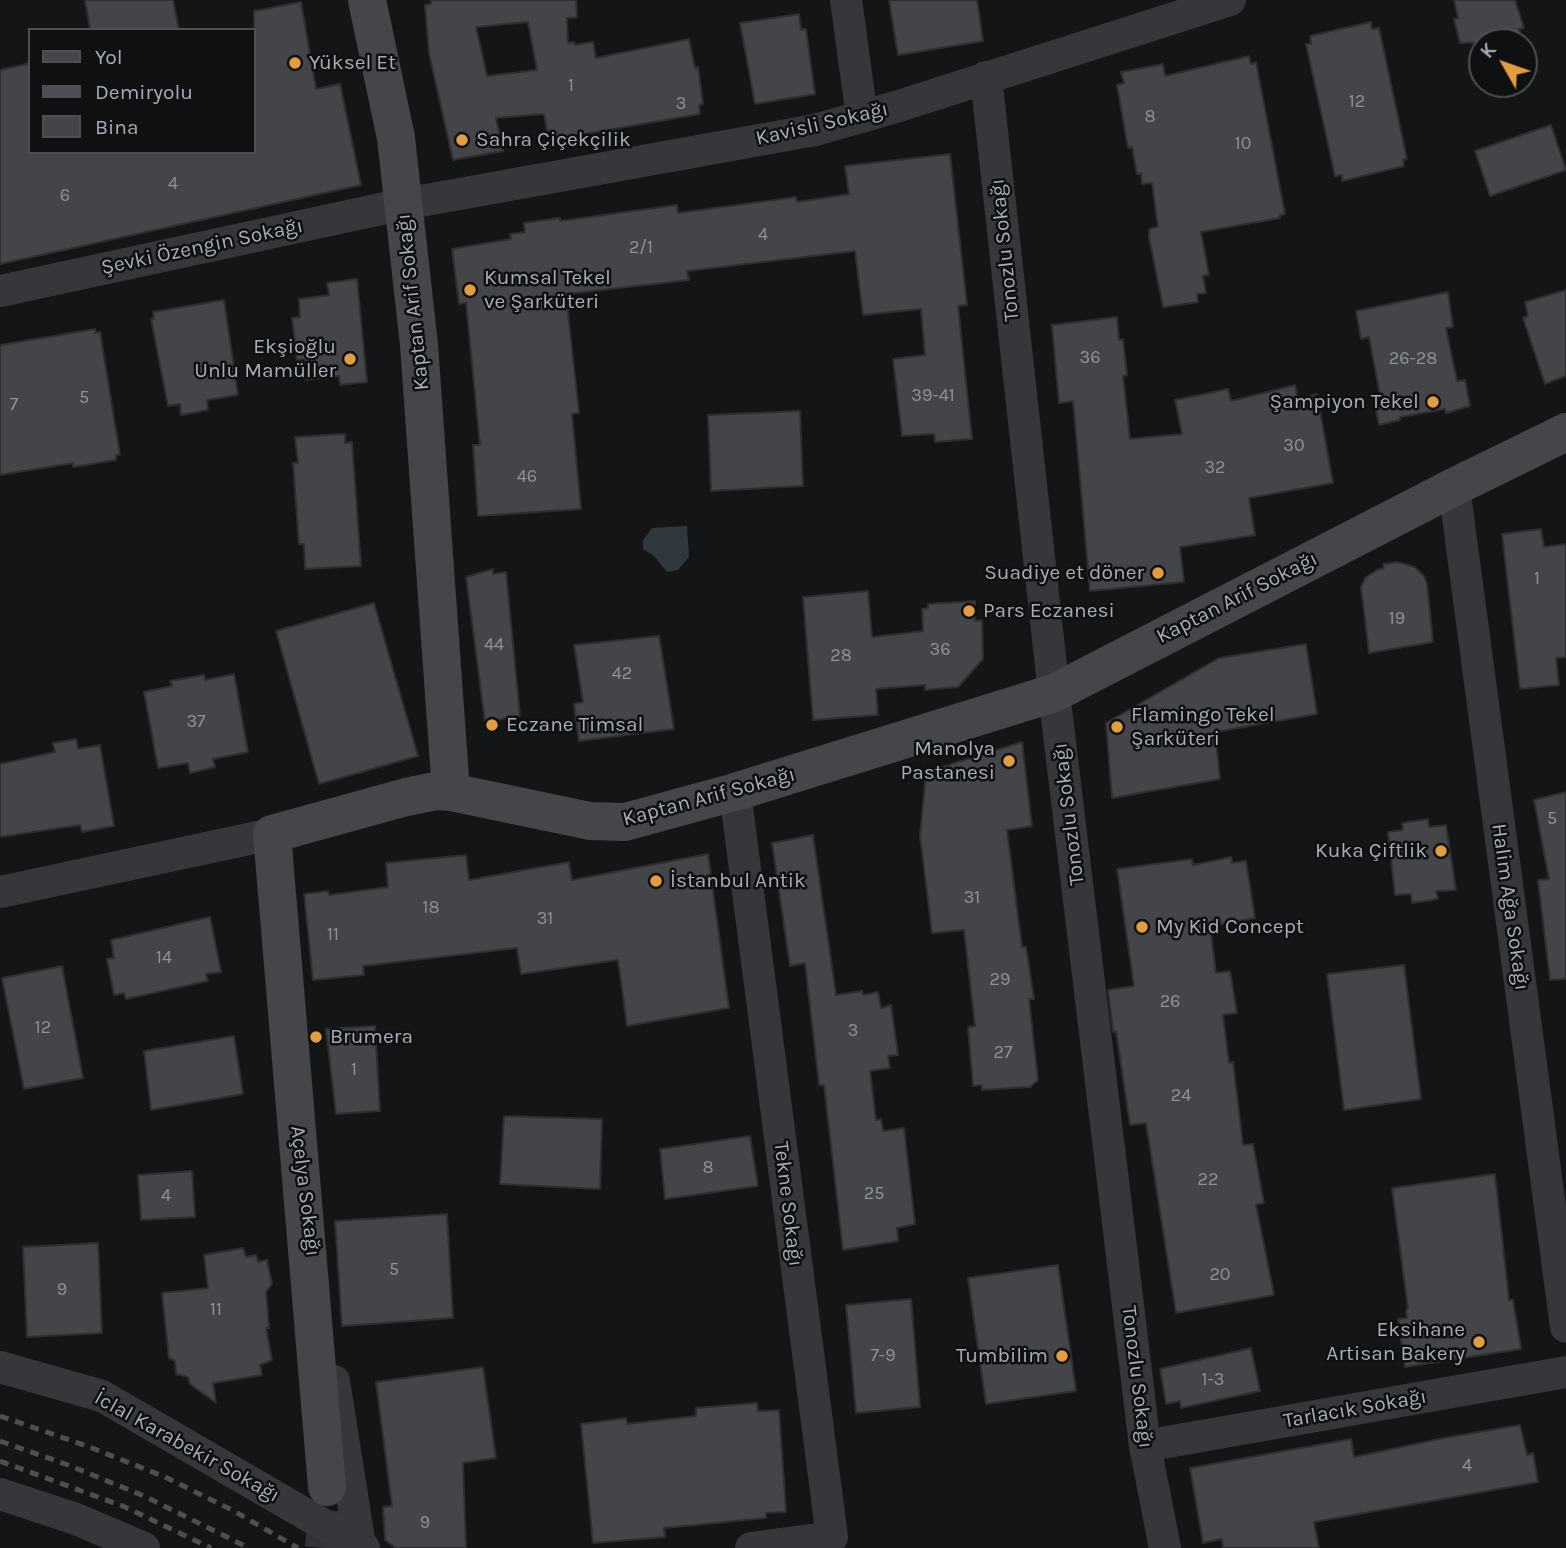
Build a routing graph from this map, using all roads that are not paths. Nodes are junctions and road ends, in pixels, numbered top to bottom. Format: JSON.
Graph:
{"nodes":[{"id":1,"x":368,"y":0,"type":"edge"},
{"id":2,"x":846,"y":0,"type":"edge"},
{"id":3,"x":1230,"y":0,"type":"edge"},
{"id":4,"x":986,"y":77,"type":"junction"},
{"id":5,"x":862,"y":117,"type":"junction"},
{"id":6,"x":404,"y":204,"type":"junction"},
{"id":7,"x":0,"y":290,"type":"edge"},
{"id":8,"x":1566,"y":432,"type":"edge"},
{"id":9,"x":1454,"y":487,"type":"junction"},
{"id":10,"x":1054,"y":693,"type":"junction"},
{"id":11,"x":451,"y":792,"type":"junction"},
{"id":12,"x":734,"y":792,"type":"junction"},
{"id":13,"x":272,"y":834,"type":"junction"},
{"id":14,"x":0,"y":892,"type":"edge"},
{"id":15,"x":302,"y":1189,"type":"junction"},
{"id":16,"x":1566,"y":1327,"type":"edge"},
{"id":17,"x":0,"y":1367,"type":"edge"},
{"id":18,"x":1566,"y":1372,"type":"edge"},
{"id":19,"x":1145,"y":1447,"type":"junction"},
{"id":20,"x":327,"y":1487,"type":"tunnel mouth"},
{"id":21,"x":0,"y":1494,"type":"edge"},
{"id":22,"x":362,"y":1547,"type":"edge"},
{"id":23,"x":144,"y":1548,"type":"edge"},
{"id":24,"x":751,"y":1548,"type":"edge"},
{"id":25,"x":1165,"y":1548,"type":"edge"}],
"edges":[{"from":1,"to":6,"type":"street","name":"Kaptan Arif Sokağı"},
{"from":2,"to":5,"type":"street"},
{"from":3,"to":4,"type":"street","name":"Kavisli Sokağı"},
{"from":4,"to":5,"type":"street","name":"Kavisli Sokağı"},
{"from":4,"to":10,"type":"street","name":"Tonozlu Sokağı"},
{"from":5,"to":6,"type":"street","name":"Kavisli Sokağı"},
{"from":6,"to":7,"type":"street","name":"Şevki Özengin Sokağı"},
{"from":6,"to":11,"type":"street","name":"Kaptan Arif Sokağı"},
{"from":8,"to":9,"type":"street","name":"Kaptan Arif Sokağı"},
{"from":9,"to":10,"type":"street","name":"Kaptan Arif Sokağı"},
{"from":9,"to":16,"type":"street","name":"Halim Ağa Sokağı"},
{"from":10,"to":12,"type":"street","name":"Kaptan Arif Sokağı"},
{"from":10,"to":19,"type":"street","name":"Tonozlu Sokağı"},
{"from":11,"to":12,"type":"street","name":"Kaptan Arif Sokağı"},
{"from":11,"to":13,"type":"street"},
{"from":12,"to":24,"type":"street","name":"Tekne Sokağı"},
{"from":13,"to":14,"type":"street"},
{"from":13,"to":15,"type":"street","name":"Açelya Sokağı"},
{"from":15,"to":20,"type":"street"},
{"from":15,"to":22,"type":"street","name":"Açelya Sokağı"},
{"from":17,"to":22,"type":"street","name":"İclal Karabekir Sokağı"},
{"from":18,"to":19,"type":"street","name":"Tarlacık Sokağı"},
{"from":19,"to":25,"type":"street","name":"Tonozlu Sokağı"},
{"from":21,"to":23,"type":"street"}]}
